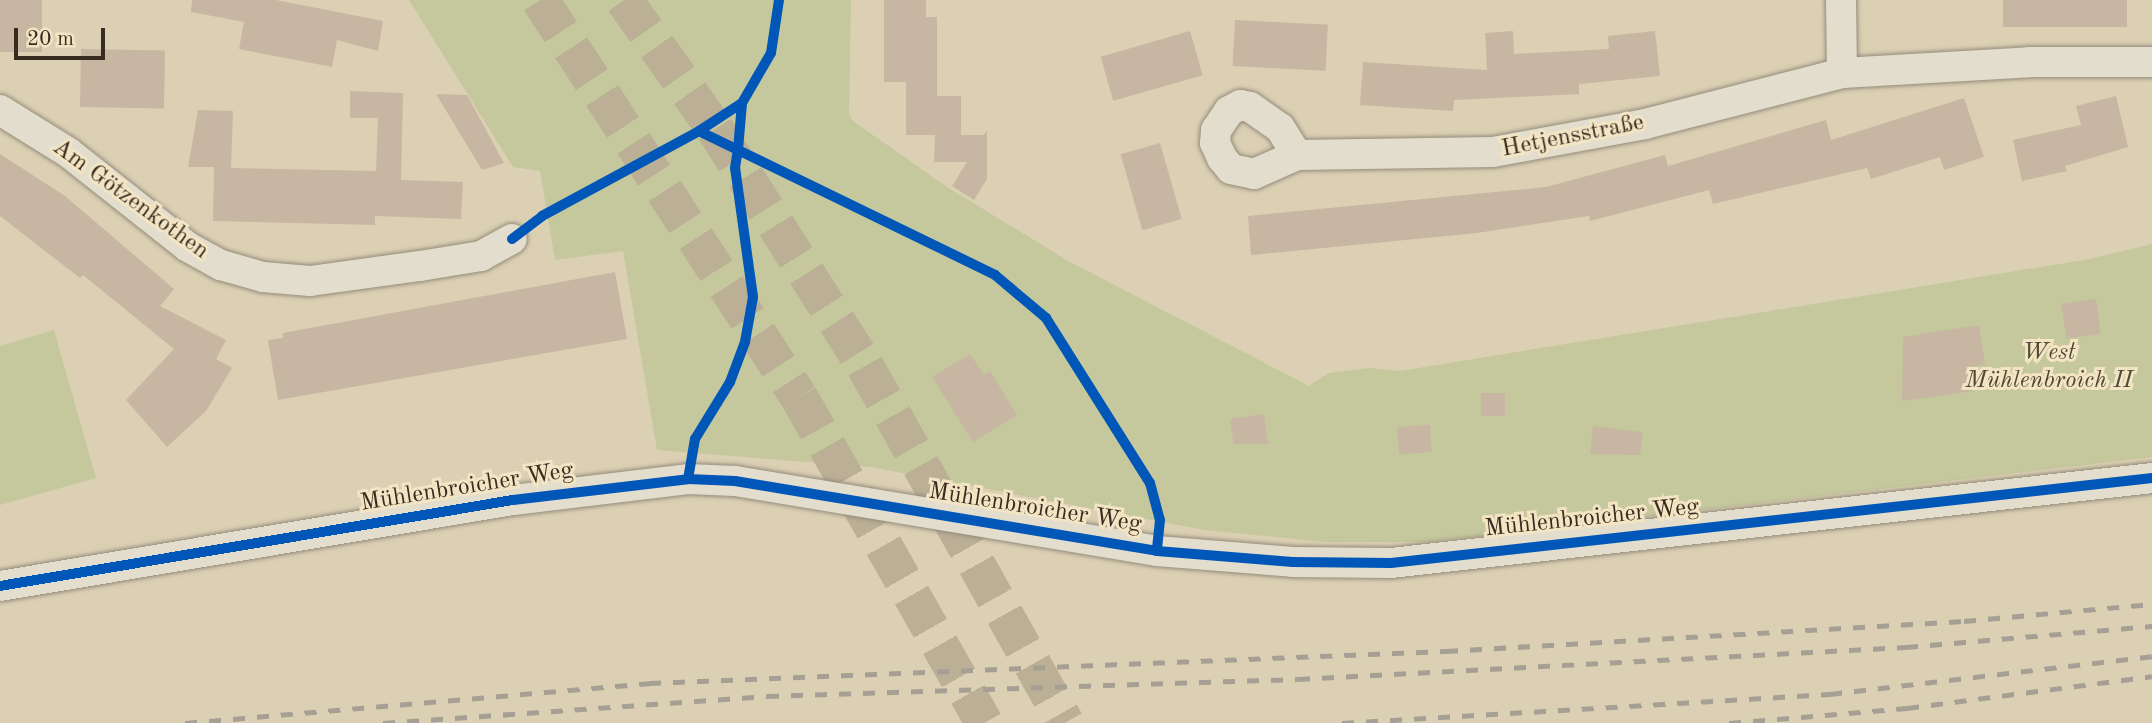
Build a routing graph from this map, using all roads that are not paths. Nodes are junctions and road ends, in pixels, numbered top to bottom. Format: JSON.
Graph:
{"nodes":[{"id":1,"x":1841,"y":0,"type":"edge"},
{"id":2,"x":2152,"y":62,"type":"edge"},
{"id":3,"x":1842,"y":72,"type":"junction"},
{"id":4,"x":0,"y":110,"type":"edge"},
{"id":5,"x":1297,"y":155,"type":"dead end"},
{"id":6,"x":512,"y":239,"type":"dead end"},
{"id":7,"x":2152,"y":478,"type":"edge"},
{"id":8,"x":0,"y":586,"type":"edge"}],
"edges":[{"from":1,"to":3,"type":"street"},
{"from":2,"to":3,"type":"street","name":"Hetjensstraße"},
{"from":3,"to":5,"type":"street","name":"Hetjensstraße"},
{"from":4,"to":6,"type":"street","name":"Am Götzenkothen"},
{"from":7,"to":8,"type":"street","name":"Mühlenbroicher Weg"}]}
